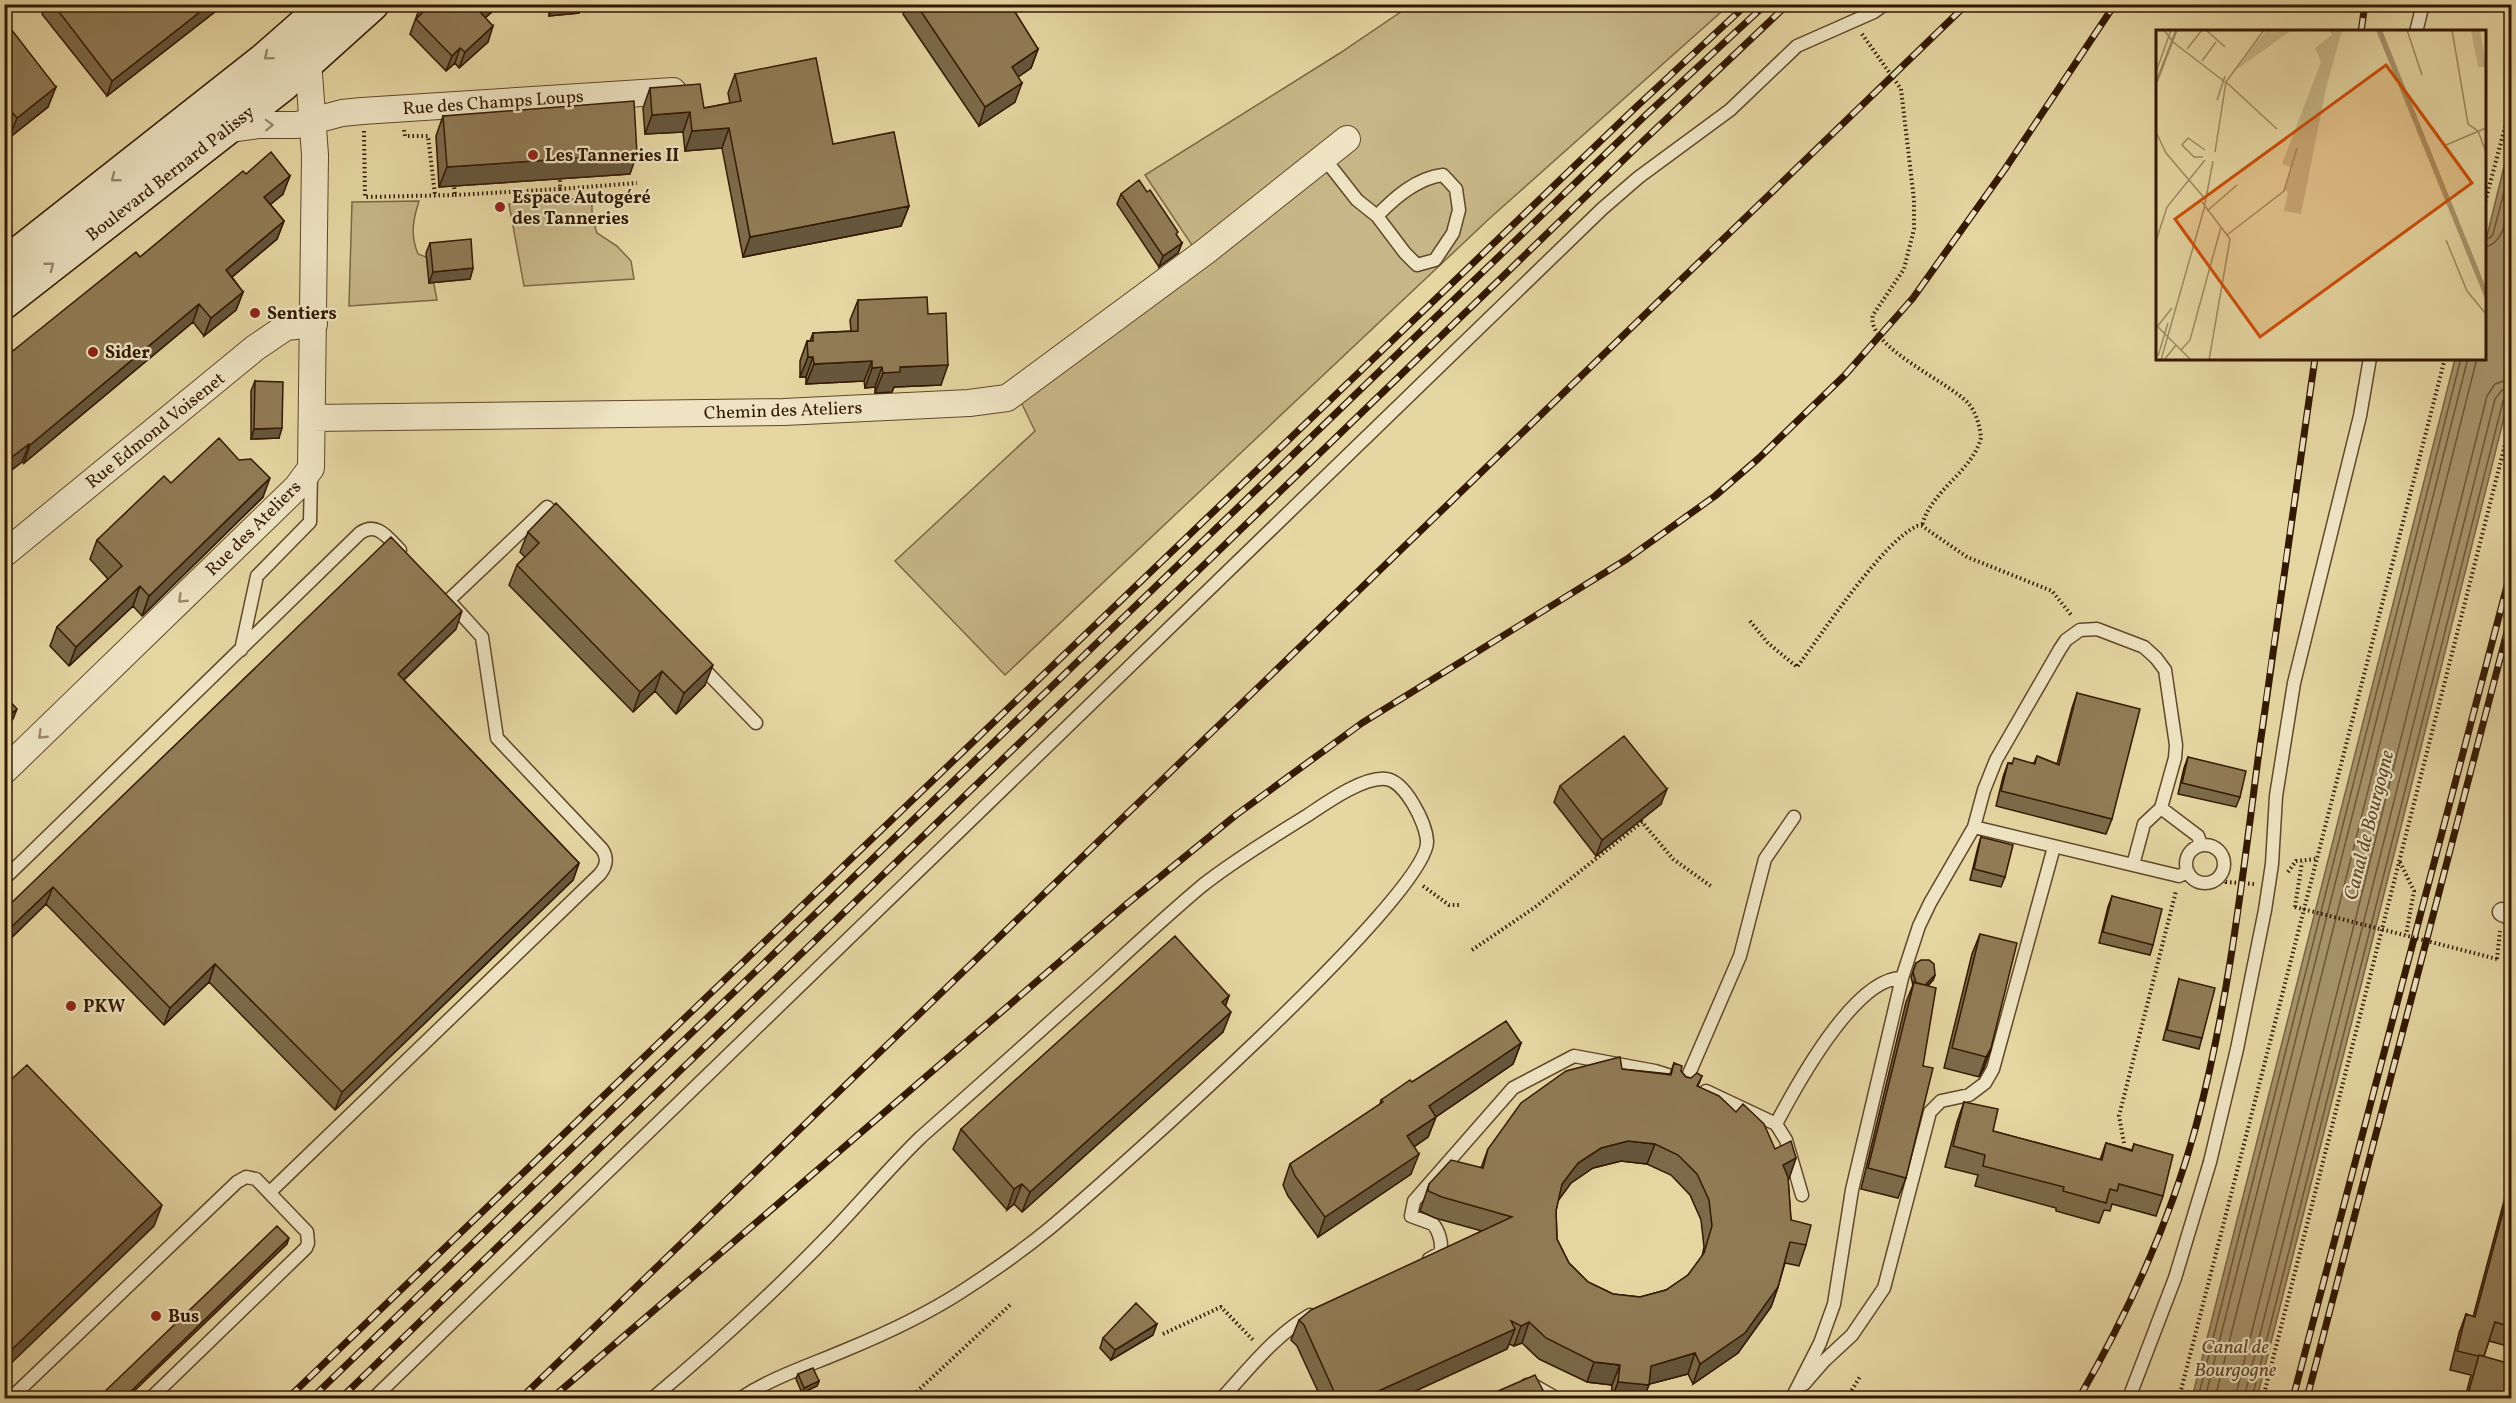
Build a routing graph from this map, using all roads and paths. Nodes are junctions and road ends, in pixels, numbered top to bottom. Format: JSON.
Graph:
{"nodes":[{"id":1,"x":1885,"y":4,"type":"edge"},
{"id":2,"x":2423,"y":4,"type":"edge"},
{"id":3,"x":339,"y":17,"type":"edge"},
{"id":4,"x":1857,"y":20,"type":"junction"},
{"id":5,"x":2416,"y":30,"type":"edge"},
{"id":6,"x":309,"y":62,"type":"junction"},
{"id":7,"x":673,"y":91,"type":"edge"},
{"id":8,"x":2511,"y":101,"type":"edge"},
{"id":9,"x":314,"y":122,"type":"junction"},
{"id":10,"x":404,"y":124,"type":"dead end"},
{"id":11,"x":364,"y":127,"type":"dead end"},
{"id":12,"x":224,"y":130,"type":"junction"},
{"id":13,"x":1347,"y":139,"type":"dead end"},
{"id":14,"x":1324,"y":158,"type":"junction"},
{"id":15,"x":560,"y":179,"type":"edge"},
{"id":16,"x":637,"y":183,"type":"dead end"},
{"id":17,"x":454,"y":186,"type":"edge"},
{"id":18,"x":560,"y":189,"type":"junction"},
{"id":19,"x":435,"y":195,"type":"junction"},
{"id":20,"x":455,"y":195,"type":"junction"},
{"id":21,"x":2486,"y":198,"type":"edge"},
{"id":22,"x":1377,"y":216,"type":"junction"},
{"id":23,"x":4,"y":265,"type":"edge"},
{"id":24,"x":4,"y":303,"type":"edge"},
{"id":25,"x":314,"y":324,"type":"junction"},
{"id":26,"x":2370,"y":360,"type":"edge"},
{"id":27,"x":2444,"y":360,"type":"edge"},
{"id":28,"x":2511,"y":417,"type":"edge"},
{"id":29,"x":312,"y":418,"type":"junction"},
{"id":30,"x":310,"y":468,"type":"junction"},
{"id":31,"x":1922,"y":526,"type":"junction"},
{"id":32,"x":571,"y":531,"type":"edge"},
{"id":33,"x":4,"y":554,"type":"edge"},
{"id":34,"x":408,"y":558,"type":"edge"},
{"id":35,"x":1750,"y":621,"type":"dead end"},
{"id":36,"x":2080,"y":630,"type":"junction"},
{"id":37,"x":241,"y":650,"type":"junction"},
{"id":38,"x":692,"y":656,"type":"edge"},
{"id":39,"x":756,"y":723,"type":"dead end"},
{"id":40,"x":4,"y":771,"type":"edge"},
{"id":41,"x":2161,"y":808,"type":"junction"},
{"id":42,"x":1794,"y":817,"type":"dead end"},
{"id":43,"x":1974,"y":827,"type":"junction"},
{"id":44,"x":2201,"y":846,"type":"junction"},
{"id":45,"x":2054,"y":847,"type":"junction"},
{"id":46,"x":2399,"y":861,"type":"junction"},
{"id":47,"x":2302,"y":862,"type":"dead end"},
{"id":48,"x":2133,"y":865,"type":"junction"},
{"id":49,"x":2183,"y":874,"type":"junction"},
{"id":50,"x":4,"y":879,"type":"edge"},
{"id":51,"x":1712,"y":887,"type":"dead end"},
{"id":52,"x":1396,"y":893,"type":"junction"},
{"id":53,"x":1461,"y":905,"type":"dead end"},
{"id":54,"x":2506,"y":914,"type":"edge"},
{"id":55,"x":2406,"y":935,"type":"junction"},
{"id":56,"x":1472,"y":950,"type":"dead end"},
{"id":57,"x":1902,"y":978,"type":"junction"},
{"id":58,"x":1683,"y":1085,"type":"junction"},
{"id":59,"x":1776,"y":1124,"type":"junction"},
{"id":60,"x":2124,"y":1143,"type":"dead end"},
{"id":61,"x":270,"y":1192,"type":"junction"},
{"id":62,"x":1802,"y":1195,"type":"dead end"},
{"id":63,"x":1416,"y":1265,"type":"edge"},
{"id":64,"x":1010,"y":1305,"type":"dead end"},
{"id":65,"x":1324,"y":1307,"type":"edge"},
{"id":66,"x":1163,"y":1334,"type":"dead end"},
{"id":67,"x":1265,"y":1352,"type":"junction"},
{"id":68,"x":1861,"y":1375,"type":"dead end"},
{"id":69,"x":1515,"y":1390,"type":"edge"},
{"id":70,"x":10,"y":1398,"type":"edge"},
{"id":71,"x":151,"y":1398,"type":"edge"},
{"id":72,"x":374,"y":1398,"type":"edge"},
{"id":73,"x":653,"y":1398,"type":"edge"},
{"id":74,"x":741,"y":1398,"type":"edge"},
{"id":75,"x":910,"y":1398,"type":"edge"},
{"id":76,"x":1222,"y":1398,"type":"edge"},
{"id":77,"x":1556,"y":1398,"type":"edge"},
{"id":78,"x":1792,"y":1398,"type":"edge"},
{"id":79,"x":1847,"y":1398,"type":"edge"},
{"id":80,"x":2129,"y":1398,"type":"edge"},
{"id":81,"x":2179,"y":1398,"type":"edge"},
{"id":82,"x":2263,"y":1398,"type":"edge"}],
"edges":[{"from":1,"to":4,"type":"lane"},
{"from":2,"to":5,"type":"lane"},
{"from":3,"to":6,"type":"main road","name":"Boulevard Bernard Palissy"},
{"from":3,"to":23,"type":"main road","name":"Boulevard Bernard Palissy","one_way":true},
{"from":4,"to":31,"type":"path"},
{"from":4,"to":72,"type":"lane"},
{"from":6,"to":9,"type":"street","name":"Rue des Ateliers"},
{"from":6,"to":12,"type":"main road","name":"Boulevard Bernard Palissy"},
{"from":7,"to":9,"type":"street","name":"Rue des Champs Loups"},
{"from":8,"to":21,"type":"path"},
{"from":12,"to":9,"type":"street","name":"Rue des Champs Loups","one_way":true},
{"from":9,"to":25,"type":"street","name":"Rue des Ateliers"},
{"from":10,"to":19,"type":"path"},
{"from":11,"to":19,"type":"path"},
{"from":24,"to":12,"type":"main road","name":"Boulevard Bernard Palissy","one_way":true},
{"from":13,"to":14,"type":"street","name":"Chemin des Ateliers"},
{"from":14,"to":22,"type":"lane"},
{"from":14,"to":29,"type":"street","name":"Chemin des Ateliers"},
{"from":15,"to":18,"type":"path"},
{"from":16,"to":18,"type":"path"},
{"from":17,"to":20,"type":"path"},
{"from":18,"to":20,"type":"path"},
{"from":19,"to":20,"type":"path"},
{"from":22,"to":22,"type":"lane"},
{"from":25,"to":29,"type":"street","name":"Rue des Ateliers"},
{"from":25,"to":33,"type":"street","name":"Rue Edmond Voisenet"},
{"from":26,"to":80,"type":"lane"},
{"from":27,"to":81,"type":"path"},
{"from":28,"to":46,"type":"path"},
{"from":29,"to":30,"type":"street","name":"Rue des Ateliers"},
{"from":30,"to":37,"type":"lane"},
{"from":30,"to":40,"type":"street","name":"Rue des Ateliers","one_way":true},
{"from":31,"to":35,"type":"path"},
{"from":31,"to":36,"type":"path"},
{"from":32,"to":61,"type":"lane"},
{"from":34,"to":37,"type":"lane"},
{"from":36,"to":41,"type":"lane"},
{"from":36,"to":43,"type":"lane"},
{"from":37,"to":50,"type":"lane"},
{"from":38,"to":39,"type":"lane"},
{"from":41,"to":44,"type":"lane"},
{"from":41,"to":48,"type":"lane"},
{"from":42,"to":58,"type":"lane"},
{"from":43,"to":45,"type":"lane"},
{"from":43,"to":57,"type":"lane"},
{"from":44,"to":49,"type":"lane"},
{"from":44,"to":49,"type":"lane"},
{"from":45,"to":48,"type":"lane"},
{"from":45,"to":78,"type":"lane"},
{"from":46,"to":55,"type":"path"},
{"from":46,"to":82,"type":"path"},
{"from":47,"to":55,"type":"path","bridge":true},
{"from":48,"to":49,"type":"lane"},
{"from":49,"to":60,"type":"path"},
{"from":51,"to":56,"type":"path"},
{"from":52,"to":53,"type":"path"},
{"from":52,"to":73,"type":"lane"},
{"from":52,"to":74,"type":"lane"},
{"from":54,"to":55,"type":"path","bridge":true},
{"from":57,"to":59,"type":"lane"},
{"from":57,"to":78,"type":"lane"},
{"from":58,"to":59,"type":"lane"},
{"from":58,"to":63,"type":"lane"},
{"from":59,"to":62,"type":"lane"},
{"from":61,"to":70,"type":"lane"},
{"from":61,"to":71,"type":"lane"},
{"from":64,"to":75,"type":"path"},
{"from":65,"to":67,"type":"lane"},
{"from":66,"to":67,"type":"path"},
{"from":67,"to":76,"type":"lane"},
{"from":68,"to":79,"type":"path"},
{"from":69,"to":77,"type":"lane"}]}
